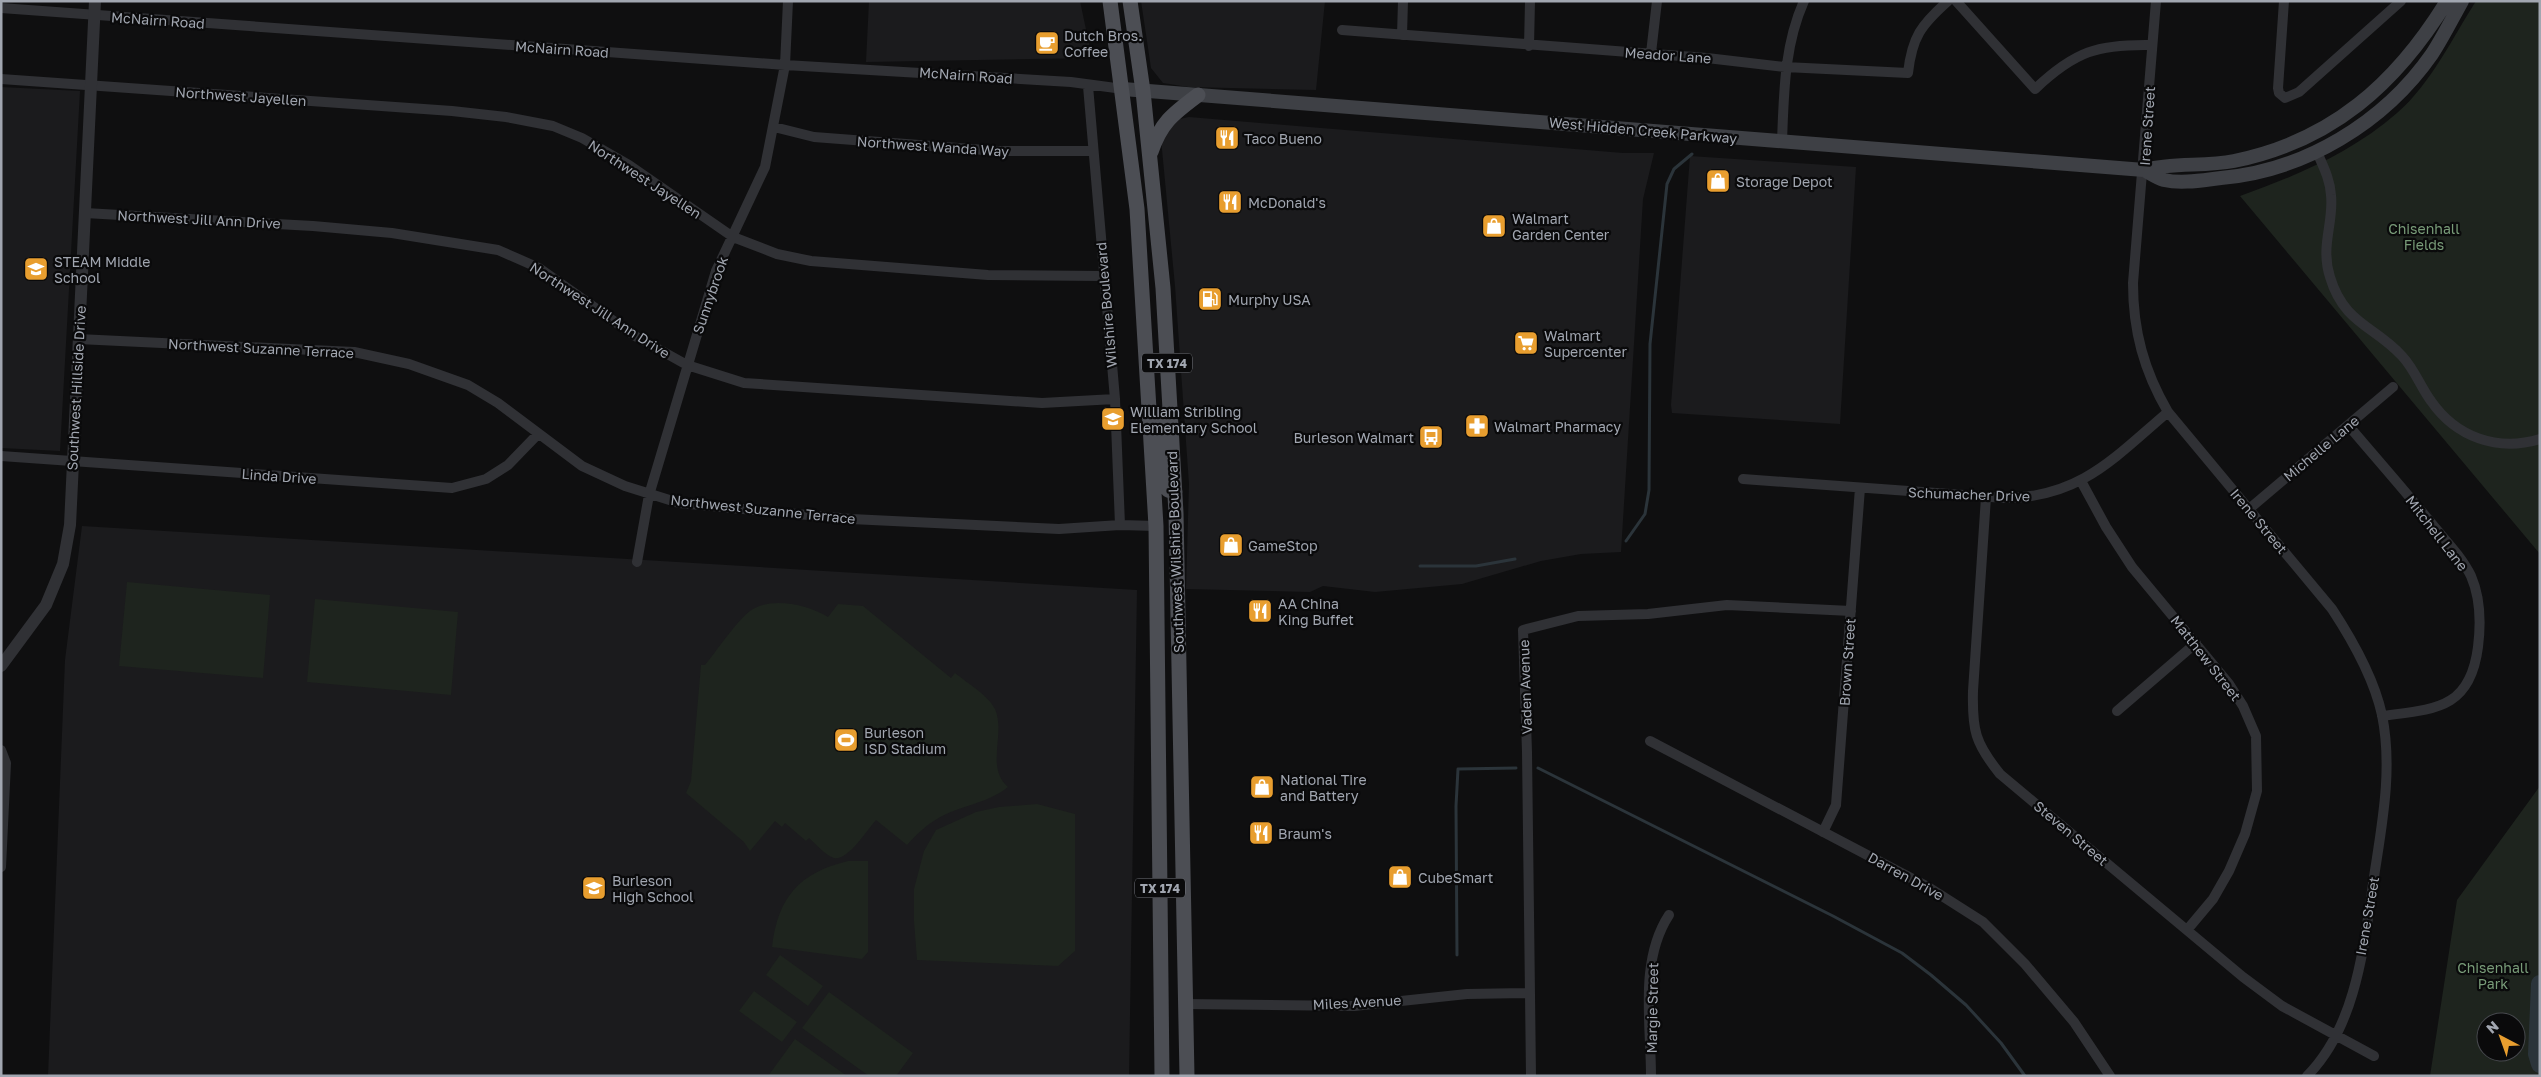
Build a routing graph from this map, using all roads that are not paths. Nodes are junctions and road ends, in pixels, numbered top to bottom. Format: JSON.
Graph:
{"nodes":[{"id":1,"x":95,"y":1,"type":"edge"},
{"id":2,"x":788,"y":1,"type":"edge"},
{"id":3,"x":1110,"y":1,"type":"edge"},
{"id":4,"x":1130,"y":1,"type":"edge"},
{"id":5,"x":1403,"y":1,"type":"edge"},
{"id":6,"x":1530,"y":1,"type":"edge"},
{"id":7,"x":1657,"y":1,"type":"edge"},
{"id":8,"x":1804,"y":1,"type":"edge"},
{"id":9,"x":1948,"y":1,"type":"edge"},
{"id":10,"x":1956,"y":1,"type":"edge"},
{"id":11,"x":2156,"y":1,"type":"edge"},
{"id":12,"x":2284,"y":1,"type":"edge"},
{"id":13,"x":2401,"y":1,"type":"edge"},
{"id":14,"x":2447,"y":1,"type":"edge"},
{"id":15,"x":2462,"y":1,"type":"edge"},
{"id":16,"x":1,"y":8,"type":"edge"},
{"id":17,"x":94,"y":15,"type":"junction"},
{"id":18,"x":1342,"y":30,"type":"dead end"},
{"id":19,"x":1402,"y":35,"type":"junction"},
{"id":20,"x":2152,"y":45,"type":"junction"},
{"id":21,"x":1528,"y":46,"type":"junction"},
{"id":22,"x":1651,"y":53,"type":"junction"},
{"id":23,"x":785,"y":65,"type":"junction"},
{"id":24,"x":1785,"y":67,"type":"junction"},
{"id":25,"x":1,"y":79,"type":"edge"},
{"id":26,"x":89,"y":85,"type":"junction"},
{"id":27,"x":1088,"y":86,"type":"junction"},
{"id":28,"x":1123,"y":89,"type":"junction"},
{"id":29,"x":1143,"y":91,"type":"junction"},
{"id":30,"x":1198,"y":95,"type":"junction"},
{"id":31,"x":774,"y":127,"type":"junction"},
{"id":32,"x":1782,"y":141,"type":"junction"},
{"id":33,"x":1093,"y":152,"type":"junction"},
{"id":34,"x":2317,"y":152,"type":"junction"},
{"id":35,"x":1150,"y":156,"type":"junction"},
{"id":36,"x":2144,"y":170,"type":"junction"},
{"id":37,"x":85,"y":213,"type":"junction"},
{"id":38,"x":733,"y":237,"type":"junction"},
{"id":39,"x":1103,"y":276,"type":"junction"},
{"id":40,"x":78,"y":339,"type":"junction"},
{"id":41,"x":687,"y":365,"type":"junction"},
{"id":42,"x":2393,"y":387,"type":"dead end"},
{"id":43,"x":1115,"y":398,"type":"junction"},
{"id":44,"x":1148,"y":408,"type":"junction"},
{"id":45,"x":2168,"y":412,"type":"junction"},
{"id":46,"x":2348,"y":425,"type":"junction"},
{"id":47,"x":538,"y":434,"type":"junction"},
{"id":48,"x":2540,"y":439,"type":"edge"},
{"id":49,"x":1,"y":456,"type":"edge"},
{"id":50,"x":72,"y":461,"type":"junction"},
{"id":51,"x":1743,"y":479,"type":"dead end"},
{"id":52,"x":2081,"y":481,"type":"junction"},
{"id":53,"x":1860,"y":488,"type":"junction"},
{"id":54,"x":1175,"y":492,"type":"junction"},
{"id":55,"x":649,"y":495,"type":"junction"},
{"id":56,"x":1986,"y":497,"type":"junction"},
{"id":57,"x":2249,"y":509,"type":"junction"},
{"id":58,"x":1120,"y":525,"type":"junction"},
{"id":59,"x":1156,"y":526,"type":"junction"},
{"id":60,"x":637,"y":562,"type":"dead end"},
{"id":61,"x":1851,"y":612,"type":"junction"},
{"id":62,"x":2196,"y":643,"type":"junction"},
{"id":63,"x":1,"y":666,"type":"edge"},
{"id":64,"x":1180,"y":699,"type":"junction"},
{"id":65,"x":1158,"y":700,"type":"junction"},
{"id":66,"x":2117,"y":711,"type":"dead end"},
{"id":67,"x":2382,"y":716,"type":"junction"},
{"id":68,"x":1650,"y":741,"type":"dead end"},
{"id":69,"x":1,"y":750,"type":"edge"},
{"id":70,"x":1823,"y":832,"type":"junction"},
{"id":71,"x":2,"y":850,"type":"edge"},
{"id":72,"x":1,"y":867,"type":"edge"},
{"id":73,"x":1669,"y":915,"type":"dead end"},
{"id":74,"x":2186,"y":930,"type":"junction"},
{"id":75,"x":1529,"y":992,"type":"junction"},
{"id":76,"x":1184,"y":1004,"type":"junction"},
{"id":77,"x":2334,"y":1036,"type":"junction"},
{"id":78,"x":2374,"y":1056,"type":"dead end"},
{"id":79,"x":1162,"y":1076,"type":"edge"},
{"id":80,"x":1188,"y":1076,"type":"edge"},
{"id":81,"x":1531,"y":1076,"type":"edge"},
{"id":82,"x":1651,"y":1076,"type":"edge"},
{"id":83,"x":2110,"y":1076,"type":"edge"},
{"id":84,"x":2307,"y":1076,"type":"edge"}],
"edges":[{"from":1,"to":17,"type":"street","name":"Southwest Hillside Drive"},
{"from":2,"to":23,"type":"street","name":"Sunnybrook"},
{"from":3,"to":28,"type":"main road","name":"Southwest Wilshire Boulevard","number":"TX 174"},
{"from":4,"to":29,"type":"main road","name":"Southwest Wilshire Boulevard","number":"TX 174"},
{"from":5,"to":19,"type":"street"},
{"from":6,"to":21,"type":"street"},
{"from":7,"to":22,"type":"street"},
{"from":8,"to":24,"type":"street"},
{"from":9,"to":24,"type":"street","name":"Meador Lane"},
{"from":10,"to":20,"type":"street"},
{"from":11,"to":20,"type":"street","name":"Irene Street"},
{"from":12,"to":13,"type":"street"},
{"from":14,"to":36,"type":"main road","name":"West Hidden Creek Parkway"},
{"from":15,"to":34,"type":"main road","name":"West Hidden Creek Parkway"},
{"from":16,"to":17,"type":"street","name":"McNairn Road"},
{"from":17,"to":23,"type":"street","name":"McNairn Road"},
{"from":17,"to":26,"type":"street","name":"Southwest Hillside Drive"},
{"from":18,"to":19,"type":"street","name":"Meador Lane"},
{"from":19,"to":21,"type":"street","name":"Meador Lane"},
{"from":20,"to":36,"type":"street","name":"Irene Street"},
{"from":21,"to":22,"type":"street","name":"Meador Lane"},
{"from":22,"to":24,"type":"street","name":"Meador Lane"},
{"from":23,"to":27,"type":"street","name":"McNairn Road"},
{"from":23,"to":31,"type":"street","name":"Sunnybrook"},
{"from":24,"to":32,"type":"street"},
{"from":25,"to":26,"type":"street","name":"Northwest Jayellen"},
{"from":26,"to":37,"type":"street","name":"Southwest Hillside Drive"},
{"from":26,"to":38,"type":"street","name":"Northwest Jayellen"},
{"from":27,"to":28,"type":"street","name":"McNairn Road"},
{"from":27,"to":33,"type":"street","name":"Wilshire Boulevard"},
{"from":28,"to":29,"type":"main road","name":"West Hidden Creek Parkway"},
{"from":28,"to":44,"type":"main road","name":"Southwest Wilshire Boulevard","number":"TX 174"},
{"from":29,"to":30,"type":"main road","name":"West Hidden Creek Parkway"},
{"from":29,"to":35,"type":"main road","name":"Southwest Wilshire Boulevard","number":"TX 174"},
{"from":30,"to":32,"type":"main road","name":"West Hidden Creek Parkway"},
{"from":30,"to":35,"type":"main road"},
{"from":31,"to":33,"type":"street","name":"Northwest Wanda Way"},
{"from":31,"to":38,"type":"street","name":"Sunnybrook"},
{"from":32,"to":36,"type":"main road","name":"West Hidden Creek Parkway"},
{"from":33,"to":39,"type":"street","name":"Wilshire Boulevard"},
{"from":34,"to":36,"type":"main road","name":"West Hidden Creek Parkway"},
{"from":34,"to":48,"type":"street"},
{"from":35,"to":54,"type":"main road","name":"Southwest Wilshire Boulevard","number":"TX 174"},
{"from":36,"to":45,"type":"street","name":"Irene Street"},
{"from":37,"to":40,"type":"street","name":"Southwest Hillside Drive"},
{"from":37,"to":41,"type":"street","name":"Northwest Jill Ann Drive"},
{"from":38,"to":39,"type":"street","name":"Northwest Jayellen"},
{"from":38,"to":41,"type":"street","name":"Sunnybrook"},
{"from":39,"to":43,"type":"street","name":"Wilshire Boulevard"},
{"from":40,"to":47,"type":"street","name":"Northwest Suzanne Terrace"},
{"from":40,"to":50,"type":"street","name":"Southwest Hillside Drive"},
{"from":41,"to":43,"type":"street","name":"Northwest Jill Ann Drive"},
{"from":41,"to":55,"type":"street","name":"Sunnybrook"},
{"from":42,"to":46,"type":"street","name":"Michelle Lane"},
{"from":43,"to":58,"type":"street","name":"Wilshire Boulevard"},
{"from":44,"to":54,"type":"main road"},
{"from":44,"to":59,"type":"main road","name":"Southwest Wilshire Boulevard","number":"TX 174"},
{"from":45,"to":52,"type":"street","name":"Schumacher Drive"},
{"from":45,"to":57,"type":"street","name":"Irene Street"},
{"from":46,"to":57,"type":"street","name":"Michelle Lane"},
{"from":46,"to":67,"type":"street","name":"Mitchell Lane"},
{"from":47,"to":50,"type":"street","name":"Linda Drive"},
{"from":47,"to":55,"type":"street","name":"Northwest Suzanne Terrace"},
{"from":49,"to":50,"type":"street","name":"Linda Drive"},
{"from":50,"to":63,"type":"street","name":"Southwest Hillside Drive"},
{"from":51,"to":53,"type":"street","name":"Schumacher Drive"},
{"from":52,"to":56,"type":"street","name":"Schumacher Drive"},
{"from":52,"to":62,"type":"street","name":"Matthew Street"},
{"from":53,"to":56,"type":"street","name":"Schumacher Drive"},
{"from":53,"to":61,"type":"street","name":"Brown Street"},
{"from":54,"to":64,"type":"main road","name":"Southwest Wilshire Boulevard","number":"TX 174"},
{"from":55,"to":58,"type":"street","name":"Northwest Suzanne Terrace"},
{"from":55,"to":60,"type":"street","name":"Sunnybrook"},
{"from":56,"to":74,"type":"street","name":"Steven Street"},
{"from":57,"to":67,"type":"street","name":"Irene Street"},
{"from":58,"to":59,"type":"street","name":"Northwest Suzanne Terrace"},
{"from":59,"to":65,"type":"main road","name":"Southwest Wilshire Boulevard","number":"TX 174"},
{"from":61,"to":70,"type":"street","name":"Brown Street"},
{"from":61,"to":75,"type":"street","name":"Vaden Avenue"},
{"from":62,"to":66,"type":"street"},
{"from":62,"to":74,"type":"street","name":"Matthew Street"},
{"from":64,"to":65,"type":"main road"},
{"from":64,"to":76,"type":"main road","name":"Southwest Wilshire Boulevard","number":"TX 174"},
{"from":65,"to":79,"type":"main road","name":"Southwest Wilshire Boulevard","number":"TX 174"},
{"from":67,"to":77,"type":"street","name":"Irene Street"},
{"from":68,"to":70,"type":"street","name":"Darren Drive"},
{"from":69,"to":71,"type":"street"},
{"from":70,"to":83,"type":"street","name":"Darren Drive"},
{"from":71,"to":72,"type":"street"},
{"from":73,"to":82,"type":"street","name":"Margie Street"},
{"from":74,"to":77,"type":"street","name":"Steven Street"},
{"from":75,"to":76,"type":"street","name":"Miles Avenue"},
{"from":75,"to":81,"type":"street","name":"Vaden Avenue"},
{"from":76,"to":80,"type":"main road","name":"Southwest Wilshire Boulevard","number":"TX 174"},
{"from":77,"to":78,"type":"street","name":"Steven Street"},
{"from":77,"to":84,"type":"street","name":"Irene Street"}]}
